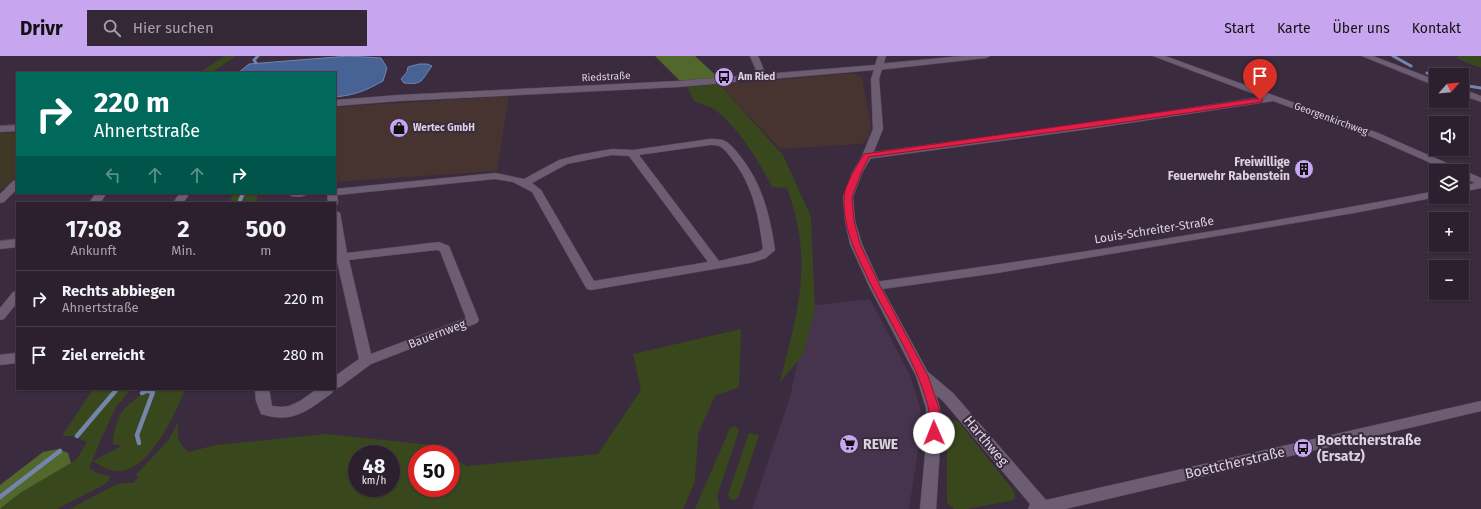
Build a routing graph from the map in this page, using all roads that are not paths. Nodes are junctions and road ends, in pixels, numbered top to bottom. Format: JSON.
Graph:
{"nodes":[{"id":1,"x":754,"y":56,"type":"edge"},
{"id":2,"x":882,"y":56,"type":"edge"},
{"id":3,"x":986,"y":56,"type":"edge"},
{"id":4,"x":1157,"y":56,"type":"edge"},
{"id":5,"x":1366,"y":56,"type":"edge"},
{"id":6,"x":878,"y":67,"type":"junction"},
{"id":7,"x":764,"y":77,"type":"junction"},
{"id":8,"x":1429,"y":79,"type":"edge"},
{"id":9,"x":1469,"y":95,"type":"edge"},
{"id":10,"x":1275,"y":98,"type":"junction"},
{"id":11,"x":1481,"y":99,"type":"edge"},
{"id":12,"x":336,"y":103,"type":"edge"},
{"id":13,"x":16,"y":128,"type":"edge"},
{"id":14,"x":0,"y":129,"type":"edge"},
{"id":15,"x":633,"y":153,"type":"junction"},
{"id":16,"x":867,"y":156,"type":"junction"},
{"id":17,"x":1442,"y":164,"type":"edge"},
{"id":18,"x":1469,"y":177,"type":"edge"},
{"id":19,"x":526,"y":182,"type":"junction"},
{"id":20,"x":16,"y":184,"type":"edge"},
{"id":21,"x":1481,"y":184,"type":"edge"},
{"id":22,"x":1469,"y":187,"type":"edge"},
{"id":23,"x":336,"y":192,"type":"edge"},
{"id":24,"x":101,"y":194,"type":"edge"},
{"id":25,"x":2,"y":195,"type":"edge"},
{"id":26,"x":1429,"y":195,"type":"edge"},
{"id":27,"x":95,"y":202,"type":"edge"},
{"id":28,"x":336,"y":228,"type":"edge"},
{"id":29,"x":16,"y":243,"type":"edge"},
{"id":30,"x":0,"y":244,"type":"edge"},
{"id":31,"x":338,"y":257,"type":"edge"},
{"id":32,"x":716,"y":265,"type":"junction"},
{"id":33,"x":876,"y":286,"type":"junction"},
{"id":34,"x":16,"y":296,"type":"edge"},
{"id":35,"x":0,"y":316,"type":"edge"},
{"id":36,"x":16,"y":358,"type":"edge"},
{"id":37,"x":0,"y":360,"type":"edge"},
{"id":38,"x":366,"y":361,"type":"junction"},
{"id":39,"x":923,"y":376,"type":"junction"},
{"id":40,"x":336,"y":382,"type":"edge"},
{"id":41,"x":262,"y":390,"type":"edge"},
{"id":42,"x":326,"y":390,"type":"edge"},
{"id":43,"x":1481,"y":406,"type":"edge"},
{"id":44,"x":928,"y":509,"type":"edge"},
{"id":45,"x":1041,"y":509,"type":"edge"}],
"edges":[{"from":1,"to":7,"type":"street"},
{"from":2,"to":6,"type":"street"},
{"from":3,"to":6,"type":"street","name":"Riedstraße"},
{"from":4,"to":10,"type":"street","name":"Georgenkirchweg"},
{"from":5,"to":8,"type":"street"},
{"from":6,"to":7,"type":"street","name":"Riedstraße"},
{"from":6,"to":16,"type":"street"},
{"from":7,"to":12,"type":"street","name":"Riedstraße"},
{"from":9,"to":11,"type":"street"},
{"from":10,"to":16,"type":"street"},
{"from":10,"to":17,"type":"street","name":"Georgenkirchweg"},
{"from":13,"to":14,"type":"street"},
{"from":15,"to":19,"type":"street"},
{"from":15,"to":32,"type":"street"},
{"from":15,"to":32,"type":"street"},
{"from":16,"to":33,"type":"street"},
{"from":18,"to":21,"type":"street"},
{"from":19,"to":23,"type":"street"},
{"from":19,"to":32,"type":"street"},
{"from":20,"to":25,"type":"street"},
{"from":21,"to":22,"type":"street"},
{"from":24,"to":27,"type":"street"},
{"from":26,"to":33,"type":"street","name":"Louis-Schreiter-Straße"},
{"from":28,"to":31,"type":"street"},
{"from":29,"to":30,"type":"street"},
{"from":31,"to":38,"type":"street"},
{"from":31,"to":38,"type":"street","name":"Bauernweg"},
{"from":33,"to":39,"type":"street"},
{"from":34,"to":35,"type":"street"},
{"from":36,"to":37,"type":"street"},
{"from":38,"to":40,"type":"street","name":"Bauernweg"},
{"from":39,"to":44,"type":"street"},
{"from":39,"to":45,"type":"street","name":"Harthweg"},
{"from":41,"to":42,"type":"street"},
{"from":43,"to":45,"type":"street","name":"Boettcherstraße"}]}
